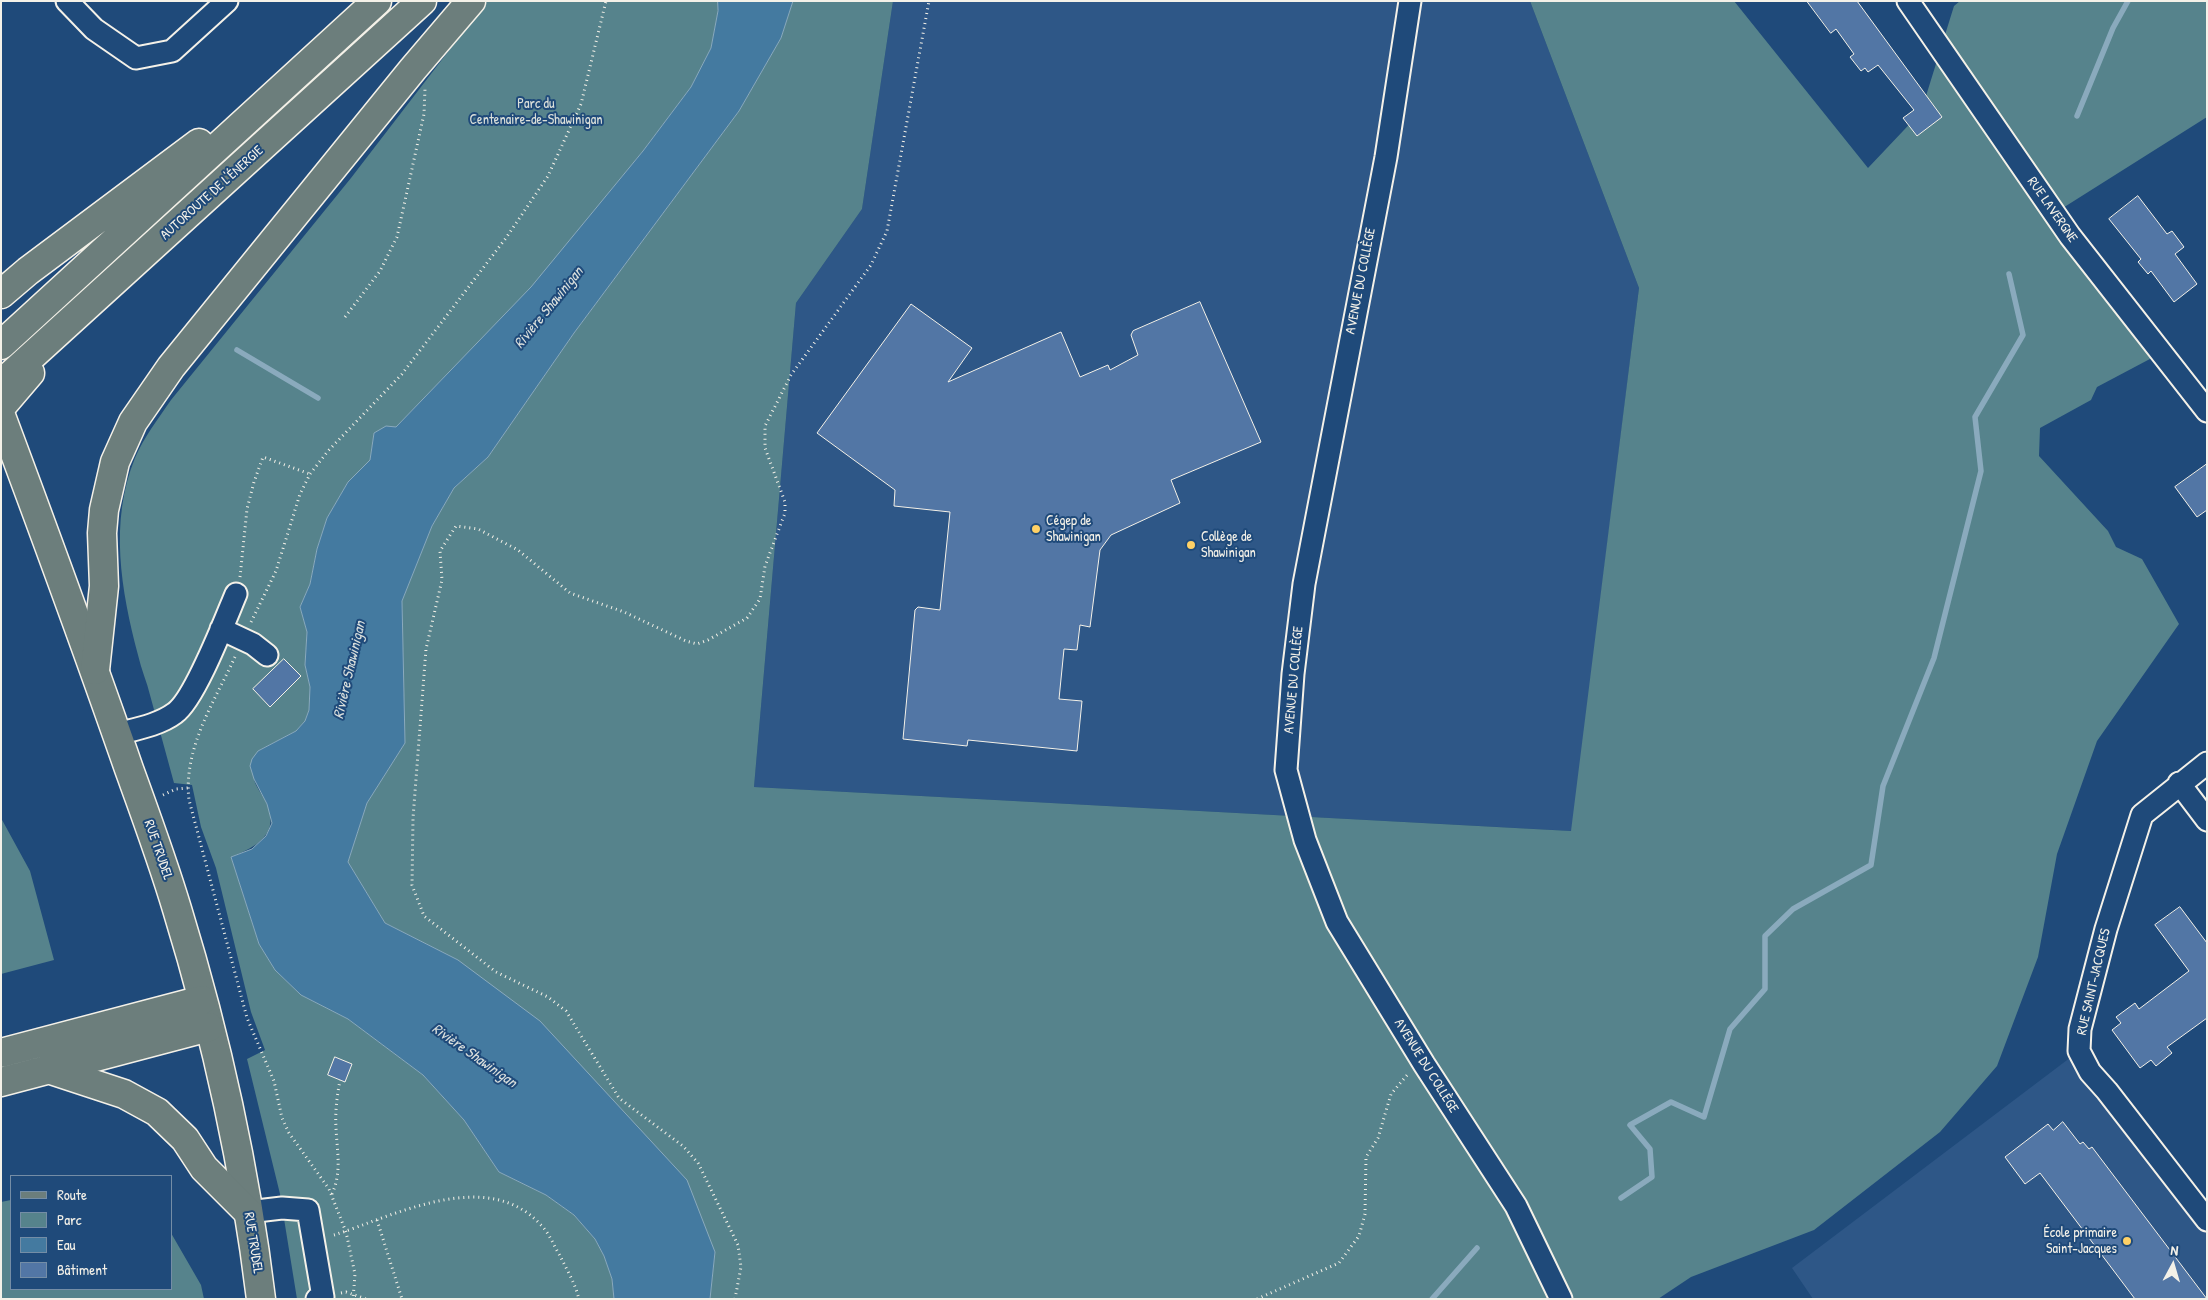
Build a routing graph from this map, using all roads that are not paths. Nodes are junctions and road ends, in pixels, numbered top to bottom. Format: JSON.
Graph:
{"nodes":[{"id":1,"x":67,"y":1,"type":"edge"},
{"id":2,"x":227,"y":1,"type":"edge"},
{"id":3,"x":377,"y":1,"type":"edge"},
{"id":4,"x":422,"y":1,"type":"edge"},
{"id":5,"x":471,"y":1,"type":"edge"},
{"id":6,"x":1410,"y":1,"type":"edge"},
{"id":7,"x":1908,"y":1,"type":"edge"},
{"id":8,"x":326,"y":47,"type":"junction"},
{"id":9,"x":1,"y":294,"type":"edge"},
{"id":10,"x":5,"y":342,"type":"edge"},
{"id":11,"x":15,"y":377,"type":"edge"},
{"id":12,"x":1,"y":407,"type":"edge"},
{"id":13,"x":2207,"y":412,"type":"edge"},
{"id":14,"x":1,"y":416,"type":"edge"},
{"id":15,"x":238,"y":588,"type":"road end"},
{"id":16,"x":221,"y":629,"type":"junction"},
{"id":17,"x":267,"y":655,"type":"dead end"},
{"id":18,"x":95,"y":670,"type":"junction"},
{"id":19,"x":117,"y":734,"type":"junction"},
{"id":20,"x":2207,"y":763,"type":"edge"},
{"id":21,"x":2180,"y":783,"type":"junction"},
{"id":22,"x":2207,"y":820,"type":"edge"},
{"id":23,"x":202,"y":1000,"type":"junction"},
{"id":24,"x":209,"y":1027,"type":"junction"},
{"id":25,"x":1,"y":1053,"type":"edge"},
{"id":26,"x":48,"y":1069,"type":"junction"},
{"id":27,"x":1,"y":1082,"type":"edge"},
{"id":28,"x":248,"y":1212,"type":"junction"},
{"id":29,"x":2207,"y":1220,"type":"edge"},
{"id":30,"x":261,"y":1299,"type":"edge"},
{"id":31,"x":317,"y":1299,"type":"edge"},
{"id":32,"x":1561,"y":1299,"type":"edge"}],
"edges":[{"from":1,"to":2,"type":"street"},
{"from":3,"to":8,"type":"main road"},
{"from":4,"to":11,"type":"main road","name":"AUTOROUTE DE L'ÉNERGIE"},
{"from":5,"to":18,"type":"main road"},
{"from":6,"to":32,"type":"street","name":"AVENUE DU COLLÈGE"},
{"from":7,"to":13,"type":"street","name":"RUE LAVERGNE"},
{"from":8,"to":9,"type":"main road"},
{"from":8,"to":10,"type":"main road"},
{"from":11,"to":12,"type":"main road","name":"AUTOROUTE DE L'ÉNERGIE"},
{"from":14,"to":18,"type":"main road","name":"RUE TRUDEL"},
{"from":15,"to":16,"type":"street"},
{"from":16,"to":17,"type":"street"},
{"from":16,"to":19,"type":"street"},
{"from":18,"to":19,"type":"main road","name":"RUE TRUDEL"},
{"from":19,"to":23,"type":"main road","name":"RUE TRUDEL"},
{"from":20,"to":21,"type":"street","name":"RUE SAINT-JACQUES"},
{"from":21,"to":22,"type":"street"},
{"from":21,"to":29,"type":"street","name":"RUE SAINT-JACQUES"},
{"from":23,"to":24,"type":"main road","name":"RUE TRUDEL"},
{"from":23,"to":25,"type":"main road"},
{"from":24,"to":26,"type":"main road"},
{"from":24,"to":28,"type":"main road","name":"RUE TRUDEL"},
{"from":26,"to":27,"type":"main road"},
{"from":26,"to":28,"type":"main road"},
{"from":28,"to":30,"type":"main road","name":"RUE TRUDEL"},
{"from":28,"to":31,"type":"street"}]}
